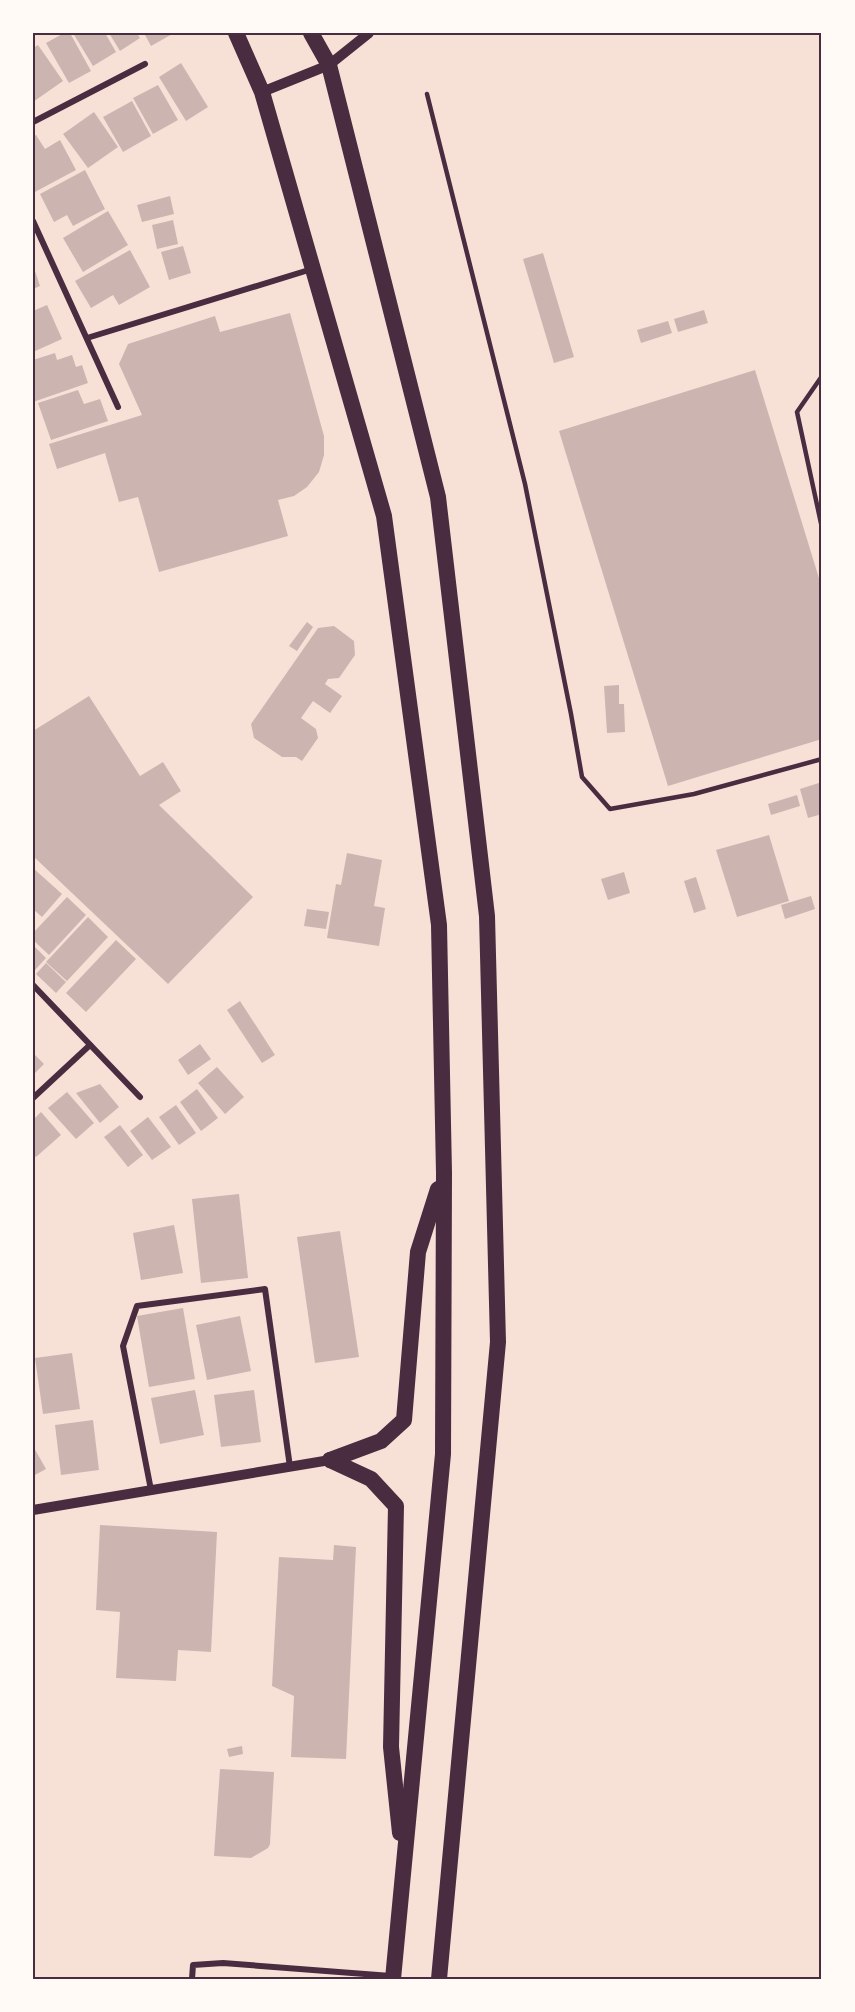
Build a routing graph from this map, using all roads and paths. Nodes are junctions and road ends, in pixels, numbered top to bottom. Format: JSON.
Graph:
{"nodes":[{"id":1,"x":236,"y":33,"type":"edge"},
{"id":2,"x":311,"y":33,"type":"edge"},
{"id":3,"x":369,"y":33,"type":"edge"},
{"id":4,"x":145,"y":64,"type":"dead end"},
{"id":5,"x":329,"y":65,"type":"junction"},
{"id":6,"x":262,"y":92,"type":"junction"},
{"id":7,"x":427,"y":94,"type":"dead end"},
{"id":8,"x":33,"y":122,"type":"edge"},
{"id":9,"x":33,"y":220,"type":"edge"},
{"id":10,"x":313,"y":269,"type":"junction"},
{"id":11,"x":87,"y":338,"type":"junction"},
{"id":12,"x":822,"y":376,"type":"edge"},
{"id":13,"x":118,"y":407,"type":"dead end"},
{"id":14,"x":822,"y":528,"type":"edge"},
{"id":15,"x":822,"y":759,"type":"edge"},
{"id":16,"x":33,"y":985,"type":"edge"},
{"id":17,"x":90,"y":1045,"type":"junction"},
{"id":18,"x":140,"y":1097,"type":"dead end"},
{"id":19,"x":33,"y":1098,"type":"edge"},
{"id":20,"x":444,"y":1173,"type":"junction"},
{"id":21,"x":330,"y":1460,"type":"junction"},
{"id":22,"x":290,"y":1467,"type":"junction"},
{"id":23,"x":151,"y":1490,"type":"junction"},
{"id":24,"x":33,"y":1510,"type":"edge"},
{"id":25,"x":404,"y":1870,"type":"junction"},
{"id":26,"x":393,"y":1978,"type":"edge"},
{"id":27,"x":192,"y":1979,"type":"edge"},
{"id":28,"x":439,"y":1979,"type":"edge"}],
"edges":[{"from":1,"to":6,"type":"highway"},
{"from":2,"to":5,"type":"highway"},
{"from":3,"to":5,"type":"street"},
{"from":4,"to":8,"type":"street"},
{"from":5,"to":6,"type":"street"},
{"from":5,"to":28,"type":"highway"},
{"from":6,"to":10,"type":"highway"},
{"from":7,"to":15,"type":"lane"},
{"from":9,"to":11,"type":"street"},
{"from":10,"to":11,"type":"street"},
{"from":10,"to":20,"type":"highway"},
{"from":11,"to":13,"type":"street"},
{"from":12,"to":14,"type":"lane"},
{"from":16,"to":17,"type":"street"},
{"from":17,"to":18,"type":"street"},
{"from":17,"to":19,"type":"street"},
{"from":20,"to":21,"type":"highway"},
{"from":20,"to":25,"type":"highway"},
{"from":21,"to":22,"type":"street"},
{"from":21,"to":25,"type":"highway"},
{"from":22,"to":23,"type":"street"},
{"from":22,"to":23,"type":"street"},
{"from":23,"to":24,"type":"street"},
{"from":25,"to":26,"type":"highway"},
{"from":26,"to":27,"type":"street"}]}
